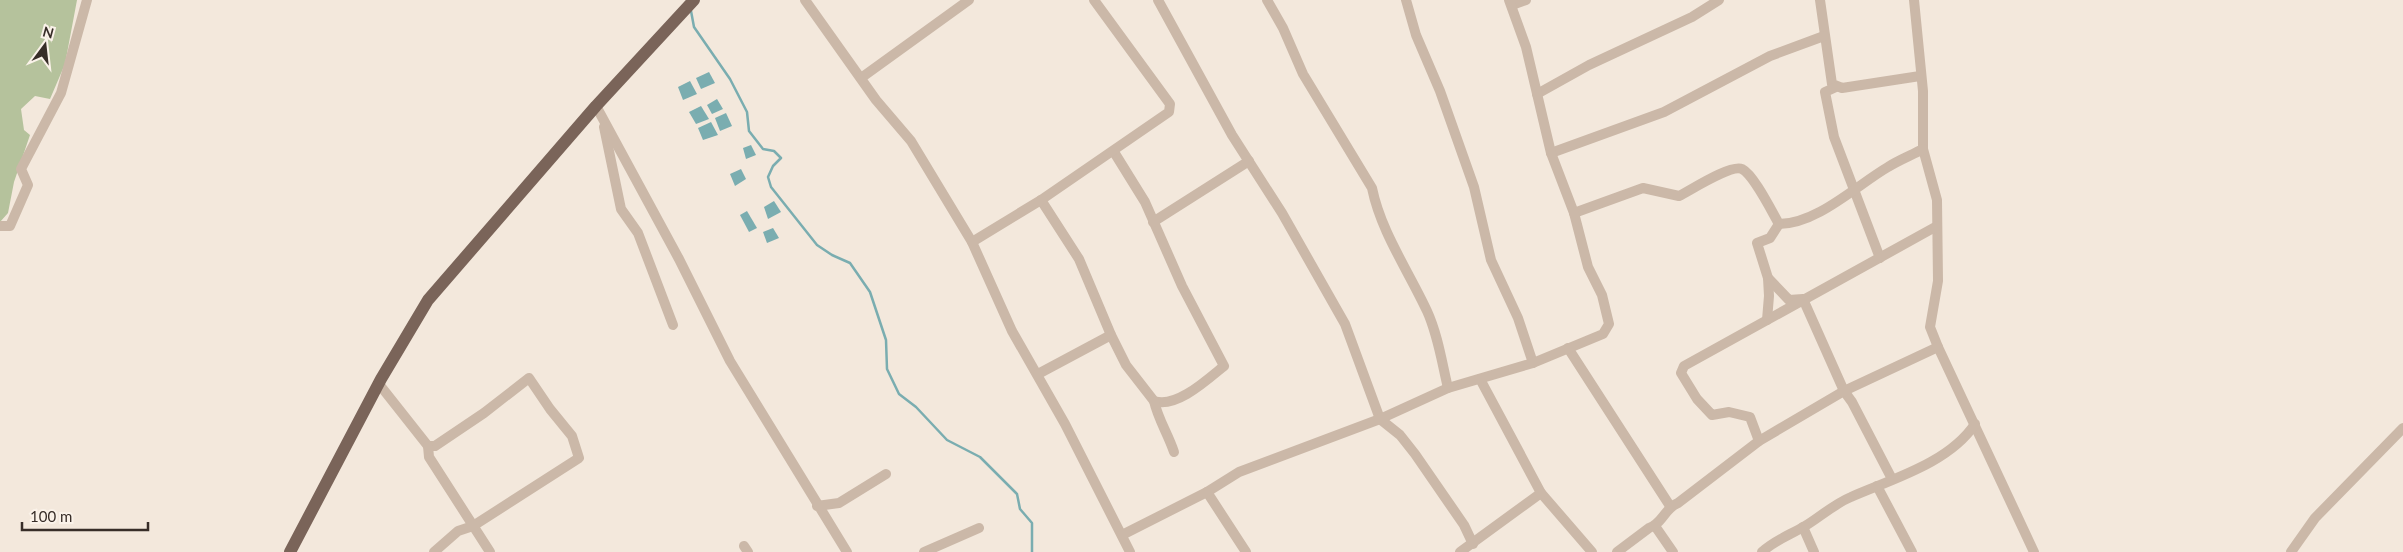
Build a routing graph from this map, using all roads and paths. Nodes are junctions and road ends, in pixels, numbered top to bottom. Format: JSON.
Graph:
{"nodes":[{"id":1,"x":87,"y":0,"type":"edge"},
{"id":2,"x":694,"y":0,"type":"edge"},
{"id":3,"x":805,"y":0,"type":"edge"},
{"id":4,"x":969,"y":0,"type":"edge"},
{"id":5,"x":1094,"y":0,"type":"edge"},
{"id":6,"x":1158,"y":0,"type":"edge"},
{"id":7,"x":1267,"y":0,"type":"edge"},
{"id":8,"x":1406,"y":0,"type":"edge"},
{"id":9,"x":1526,"y":0,"type":"edge"},
{"id":10,"x":1719,"y":0,"type":"edge"},
{"id":11,"x":1820,"y":0,"type":"edge"},
{"id":12,"x":1914,"y":0,"type":"edge"},
{"id":13,"x":1510,"y":3,"type":"edge"},
{"id":14,"x":1824,"y":36,"type":"junction"},
{"id":15,"x":1920,"y":76,"type":"junction"},
{"id":16,"x":861,"y":78,"type":"junction"},
{"id":17,"x":1836,"y":87,"type":"junction"},
{"id":18,"x":1537,"y":94,"type":"junction"},
{"id":19,"x":596,"y":106,"type":"junction"},
{"id":20,"x":603,"y":119,"type":"junction"},
{"id":21,"x":1923,"y":149,"type":"junction"},
{"id":22,"x":1114,"y":152,"type":"junction"},
{"id":23,"x":1551,"y":153,"type":"junction"},
{"id":24,"x":1249,"y":161,"type":"junction"},
{"id":25,"x":1855,"y":190,"type":"junction"},
{"id":26,"x":1041,"y":200,"type":"junction"},
{"id":27,"x":1574,"y":213,"type":"junction"},
{"id":28,"x":1153,"y":222,"type":"junction"},
{"id":29,"x":1779,"y":224,"type":"junction"},
{"id":30,"x":0,"y":226,"type":"edge"},
{"id":31,"x":1937,"y":226,"type":"junction"},
{"id":32,"x":972,"y":242,"type":"junction"},
{"id":33,"x":1880,"y":258,"type":"junction"},
{"id":34,"x":1768,"y":278,"type":"junction"},
{"id":35,"x":1804,"y":299,"type":"junction"},
{"id":36,"x":1767,"y":320,"type":"junction"},
{"id":37,"x":673,"y":325,"type":"dead end"},
{"id":38,"x":1111,"y":335,"type":"junction"},
{"id":39,"x":1938,"y":347,"type":"junction"},
{"id":40,"x":1568,"y":348,"type":"junction"},
{"id":41,"x":1533,"y":363,"type":"junction"},
{"id":42,"x":1038,"y":374,"type":"junction"},
{"id":43,"x":1480,"y":379,"type":"junction"},
{"id":44,"x":379,"y":384,"type":"junction"},
{"id":45,"x":1448,"y":388,"type":"junction"},
{"id":46,"x":1844,"y":391,"type":"junction"},
{"id":47,"x":1154,"y":401,"type":"junction"},
{"id":48,"x":1380,"y":419,"type":"junction"},
{"id":49,"x":1975,"y":424,"type":"junction"},
{"id":50,"x":2403,"y":428,"type":"edge"},
{"id":51,"x":1760,"y":441,"type":"junction"},
{"id":52,"x":428,"y":446,"type":"junction"},
{"id":53,"x":1174,"y":452,"type":"dead end"},
{"id":54,"x":886,"y":474,"type":"dead end"},
{"id":55,"x":1892,"y":479,"type":"junction"},
{"id":56,"x":1877,"y":486,"type":"junction"},
{"id":57,"x":1207,"y":492,"type":"junction"},
{"id":58,"x":1541,"y":493,"type":"junction"},
{"id":59,"x":817,"y":506,"type":"junction"},
{"id":60,"x":1670,"y":506,"type":"junction"},
{"id":61,"x":473,"y":526,"type":"junction"},
{"id":62,"x":1655,"y":526,"type":"junction"},
{"id":63,"x":1803,"y":527,"type":"junction"},
{"id":64,"x":979,"y":528,"type":"dead end"},
{"id":65,"x":1122,"y":535,"type":"junction"},
{"id":66,"x":1473,"y":544,"type":"junction"},
{"id":67,"x":290,"y":552,"type":"edge"},
{"id":68,"x":434,"y":552,"type":"edge"},
{"id":69,"x":490,"y":552,"type":"edge"},
{"id":70,"x":847,"y":552,"type":"edge"},
{"id":71,"x":924,"y":552,"type":"edge"},
{"id":72,"x":1130,"y":552,"type":"edge"},
{"id":73,"x":1246,"y":552,"type":"edge"},
{"id":74,"x":1460,"y":552,"type":"edge"},
{"id":75,"x":1592,"y":552,"type":"edge"},
{"id":76,"x":1616,"y":552,"type":"edge"},
{"id":77,"x":1673,"y":552,"type":"edge"},
{"id":78,"x":1762,"y":552,"type":"edge"},
{"id":79,"x":1814,"y":552,"type":"edge"},
{"id":80,"x":1912,"y":552,"type":"edge"},
{"id":81,"x":2034,"y":552,"type":"edge"},
{"id":82,"x":2290,"y":552,"type":"edge"}],
"edges":[{"from":1,"to":30,"type":"street"},
{"from":2,"to":19,"type":"main road"},
{"from":3,"to":16,"type":"street"},
{"from":4,"to":16,"type":"street"},
{"from":5,"to":22,"type":"street"},
{"from":6,"to":24,"type":"street"},
{"from":7,"to":45,"type":"street"},
{"from":8,"to":41,"type":"street"},
{"from":9,"to":13,"type":"street"},
{"from":10,"to":18,"type":"street"},
{"from":11,"to":14,"type":"street"},
{"from":12,"to":15,"type":"street"},
{"from":13,"to":18,"type":"street"},
{"from":14,"to":17,"type":"street"},
{"from":14,"to":23,"type":"street"},
{"from":15,"to":17,"type":"street"},
{"from":15,"to":21,"type":"street"},
{"from":16,"to":32,"type":"street"},
{"from":17,"to":25,"type":"street"},
{"from":18,"to":23,"type":"street"},
{"from":19,"to":20,"type":"street"},
{"from":19,"to":44,"type":"main road"},
{"from":20,"to":37,"type":"street"},
{"from":20,"to":59,"type":"street"},
{"from":21,"to":25,"type":"street"},
{"from":21,"to":31,"type":"street"},
{"from":22,"to":26,"type":"street"},
{"from":22,"to":28,"type":"street"},
{"from":23,"to":27,"type":"street"},
{"from":24,"to":28,"type":"street"},
{"from":24,"to":48,"type":"street"},
{"from":25,"to":29,"type":"street"},
{"from":25,"to":33,"type":"street"},
{"from":26,"to":32,"type":"street"},
{"from":26,"to":38,"type":"street"},
{"from":27,"to":29,"type":"street"},
{"from":27,"to":40,"type":"street"},
{"from":28,"to":47,"type":"street"},
{"from":29,"to":34,"type":"street"},
{"from":31,"to":33,"type":"street"},
{"from":31,"to":39,"type":"street"},
{"from":32,"to":42,"type":"street"},
{"from":33,"to":35,"type":"street"},
{"from":34,"to":35,"type":"street"},
{"from":34,"to":36,"type":"street"},
{"from":35,"to":36,"type":"street"},
{"from":35,"to":46,"type":"street"},
{"from":36,"to":51,"type":"street"},
{"from":38,"to":42,"type":"street"},
{"from":38,"to":47,"type":"street"},
{"from":39,"to":46,"type":"street"},
{"from":39,"to":49,"type":"street"},
{"from":40,"to":41,"type":"street"},
{"from":40,"to":60,"type":"street"},
{"from":41,"to":43,"type":"street"},
{"from":42,"to":65,"type":"street"},
{"from":43,"to":45,"type":"street"},
{"from":43,"to":58,"type":"street"},
{"from":44,"to":52,"type":"street"},
{"from":44,"to":67,"type":"main road"},
{"from":45,"to":48,"type":"street"},
{"from":46,"to":51,"type":"street"},
{"from":46,"to":55,"type":"street"},
{"from":47,"to":53,"type":"street"},
{"from":48,"to":57,"type":"street"},
{"from":48,"to":66,"type":"street"},
{"from":49,"to":55,"type":"street"},
{"from":49,"to":81,"type":"street"},
{"from":50,"to":82,"type":"street"},
{"from":51,"to":60,"type":"street"},
{"from":52,"to":61,"type":"street"},
{"from":52,"to":61,"type":"street"},
{"from":54,"to":59,"type":"street"},
{"from":55,"to":56,"type":"street"},
{"from":56,"to":63,"type":"street"},
{"from":56,"to":80,"type":"street"},
{"from":57,"to":65,"type":"street"},
{"from":57,"to":73,"type":"street"},
{"from":58,"to":66,"type":"street"},
{"from":58,"to":75,"type":"street"},
{"from":59,"to":70,"type":"street"},
{"from":60,"to":62,"type":"street"},
{"from":61,"to":68,"type":"street"},
{"from":61,"to":69,"type":"street"},
{"from":62,"to":76,"type":"street"},
{"from":62,"to":77,"type":"street"},
{"from":63,"to":78,"type":"street"},
{"from":63,"to":79,"type":"street"},
{"from":64,"to":71,"type":"street"},
{"from":65,"to":72,"type":"street"},
{"from":66,"to":74,"type":"street"}]}
